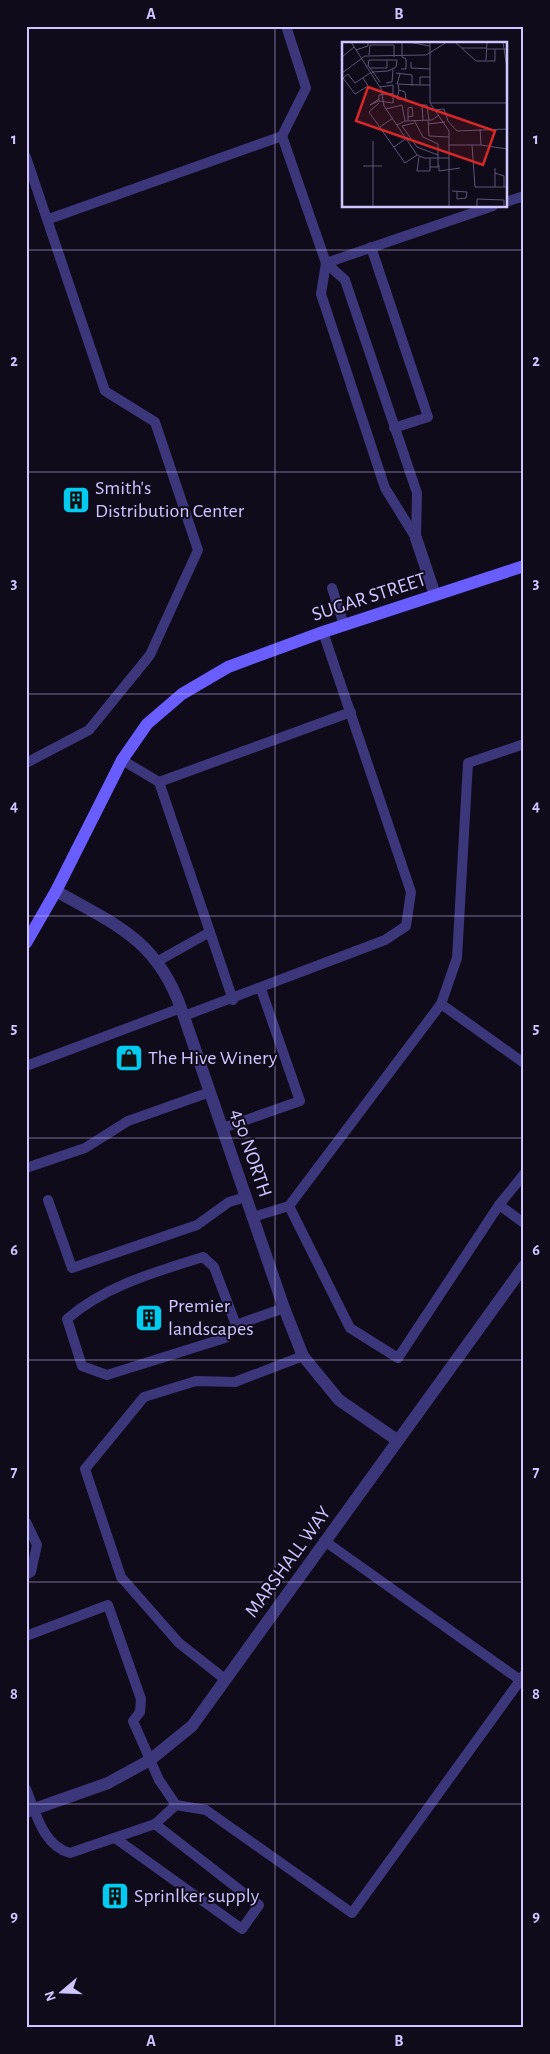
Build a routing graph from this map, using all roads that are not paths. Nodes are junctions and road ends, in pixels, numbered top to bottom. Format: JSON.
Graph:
{"nodes":[{"id":1,"x":286,"y":26,"type":"edge"},
{"id":2,"x":282,"y":136,"type":"junction"},
{"id":3,"x":26,"y":157,"type":"edge"},
{"id":4,"x":524,"y":196,"type":"edge"},
{"id":5,"x":508,"y":201,"type":"edge"},
{"id":6,"x":487,"y":208,"type":"edge"},
{"id":7,"x":49,"y":219,"type":"junction"},
{"id":8,"x":371,"y":247,"type":"junction"},
{"id":9,"x":326,"y":262,"type":"junction"},
{"id":10,"x":394,"y":428,"type":"junction"},
{"id":11,"x":416,"y":538,"type":"junction"},
{"id":12,"x":524,"y":566,"type":"edge"},
{"id":13,"x":332,"y":588,"type":"dead end"},
{"id":14,"x":435,"y":595,"type":"junction"},
{"id":15,"x":344,"y":625,"type":"junction"},
{"id":16,"x":323,"y":632,"type":"junction"},
{"id":17,"x":351,"y":712,"type":"junction"},
{"id":18,"x":524,"y":744,"type":"edge"},
{"id":19,"x":122,"y":760,"type":"junction"},
{"id":20,"x":26,"y":763,"type":"edge"},
{"id":21,"x":158,"y":782,"type":"junction"},
{"id":22,"x":56,"y":891,"type":"junction"},
{"id":23,"x":210,"y":932,"type":"junction"},
{"id":24,"x":26,"y":943,"type":"edge"},
{"id":25,"x":158,"y":961,"type":"junction"},
{"id":26,"x":261,"y":989,"type":"junction"},
{"id":27,"x":233,"y":1000,"type":"junction"},
{"id":28,"x":442,"y":1004,"type":"junction"},
{"id":29,"x":183,"y":1012,"type":"junction"},
{"id":30,"x":524,"y":1063,"type":"edge"},
{"id":31,"x":26,"y":1066,"type":"edge"},
{"id":32,"x":210,"y":1092,"type":"junction"},
{"id":33,"x":222,"y":1128,"type":"junction"},
{"id":34,"x":26,"y":1168,"type":"edge"},
{"id":35,"x":524,"y":1174,"type":"edge"},
{"id":36,"x":246,"y":1197,"type":"junction"},
{"id":37,"x":48,"y":1200,"type":"dead end"},
{"id":38,"x":499,"y":1205,"type":"junction"},
{"id":39,"x":289,"y":1206,"type":"junction"},
{"id":40,"x":253,"y":1217,"type":"junction"},
{"id":41,"x":524,"y":1223,"type":"edge"},
{"id":42,"x":524,"y":1266,"type":"edge"},
{"id":43,"x":284,"y":1308,"type":"junction"},
{"id":44,"x":236,"y":1325,"type":"junction"},
{"id":45,"x":303,"y":1356,"type":"junction"},
{"id":46,"x":397,"y":1440,"type":"junction"},
{"id":47,"x":26,"y":1522,"type":"edge"},
{"id":48,"x":326,"y":1542,"type":"junction"},
{"id":49,"x":26,"y":1575,"type":"edge"},
{"id":50,"x":26,"y":1636,"type":"edge"},
{"id":51,"x":522,"y":1677,"type":"edge"},
{"id":52,"x":226,"y":1680,"type":"junction"},
{"id":53,"x":150,"y":1760,"type":"junction"},
{"id":54,"x":26,"y":1789,"type":"edge"},
{"id":55,"x":176,"y":1805,"type":"junction"},
{"id":56,"x":30,"y":1810,"type":"edge"},
{"id":57,"x":156,"y":1824,"type":"junction"},
{"id":58,"x":115,"y":1838,"type":"junction"}],
"edges":[{"from":1,"to":2,"type":"lane"},
{"from":2,"to":7,"type":"lane"},
{"from":2,"to":9,"type":"lane"},
{"from":3,"to":7,"type":"lane"},
{"from":4,"to":5,"type":"lane"},
{"from":6,"to":8,"type":"lane"},
{"from":7,"to":20,"type":"lane"},
{"from":8,"to":9,"type":"lane"},
{"from":8,"to":10,"type":"lane"},
{"from":9,"to":10,"type":"lane"},
{"from":9,"to":11,"type":"lane"},
{"from":10,"to":11,"type":"lane"},
{"from":11,"to":14,"type":"street"},
{"from":12,"to":14,"type":"street","name":"SUGAR STREET"},
{"from":13,"to":15,"type":"lane"},
{"from":14,"to":15,"type":"street","name":"SUGAR STREET"},
{"from":15,"to":16,"type":"street","name":"SUGAR STREET"},
{"from":16,"to":17,"type":"lane"},
{"from":16,"to":19,"type":"street","name":"SUGAR STREET"},
{"from":17,"to":21,"type":"lane"},
{"from":17,"to":26,"type":"lane"},
{"from":18,"to":28,"type":"lane"},
{"from":19,"to":21,"type":"lane"},
{"from":19,"to":22,"type":"street","name":"SUGAR STREET"},
{"from":21,"to":23,"type":"lane"},
{"from":22,"to":24,"type":"street","name":"SUGAR STREET"},
{"from":22,"to":25,"type":"street","name":"450 NORTH"},
{"from":23,"to":25,"type":"lane"},
{"from":23,"to":27,"type":"lane"},
{"from":25,"to":29,"type":"street","name":"450 NORTH"},
{"from":26,"to":27,"type":"lane"},
{"from":26,"to":33,"type":"lane"},
{"from":27,"to":29,"type":"lane"},
{"from":28,"to":30,"type":"lane"},
{"from":28,"to":39,"type":"lane"},
{"from":29,"to":31,"type":"lane"},
{"from":29,"to":32,"type":"street","name":"450 NORTH"},
{"from":32,"to":33,"type":"street","name":"450 NORTH"},
{"from":32,"to":34,"type":"lane"},
{"from":33,"to":36,"type":"street","name":"450 NORTH"},
{"from":35,"to":38,"type":"lane"},
{"from":36,"to":37,"type":"lane"},
{"from":36,"to":40,"type":"street","name":"450 NORTH"},
{"from":38,"to":39,"type":"lane"},
{"from":38,"to":41,"type":"lane"},
{"from":39,"to":40,"type":"lane"},
{"from":40,"to":43,"type":"street","name":"450 NORTH"},
{"from":42,"to":46,"type":"street","name":"MARSHALL WAY"},
{"from":43,"to":44,"type":"lane"},
{"from":43,"to":45,"type":"street","name":"450 NORTH"},
{"from":44,"to":44,"type":"lane"},
{"from":45,"to":46,"type":"street","name":"450 NORTH"},
{"from":45,"to":52,"type":"lane"},
{"from":46,"to":48,"type":"street","name":"MARSHALL WAY"},
{"from":47,"to":49,"type":"lane"},
{"from":48,"to":51,"type":"lane"},
{"from":48,"to":52,"type":"street","name":"MARSHALL WAY"},
{"from":50,"to":53,"type":"lane"},
{"from":51,"to":55,"type":"lane"},
{"from":52,"to":53,"type":"street","name":"MARSHALL WAY"},
{"from":53,"to":55,"type":"lane"},
{"from":53,"to":56,"type":"street","name":"MARSHALL WAY"},
{"from":54,"to":56,"type":"lane"},
{"from":55,"to":57,"type":"lane"},
{"from":56,"to":58,"type":"lane"},
{"from":57,"to":58,"type":"lane"},
{"from":57,"to":58,"type":"lane"}]}
